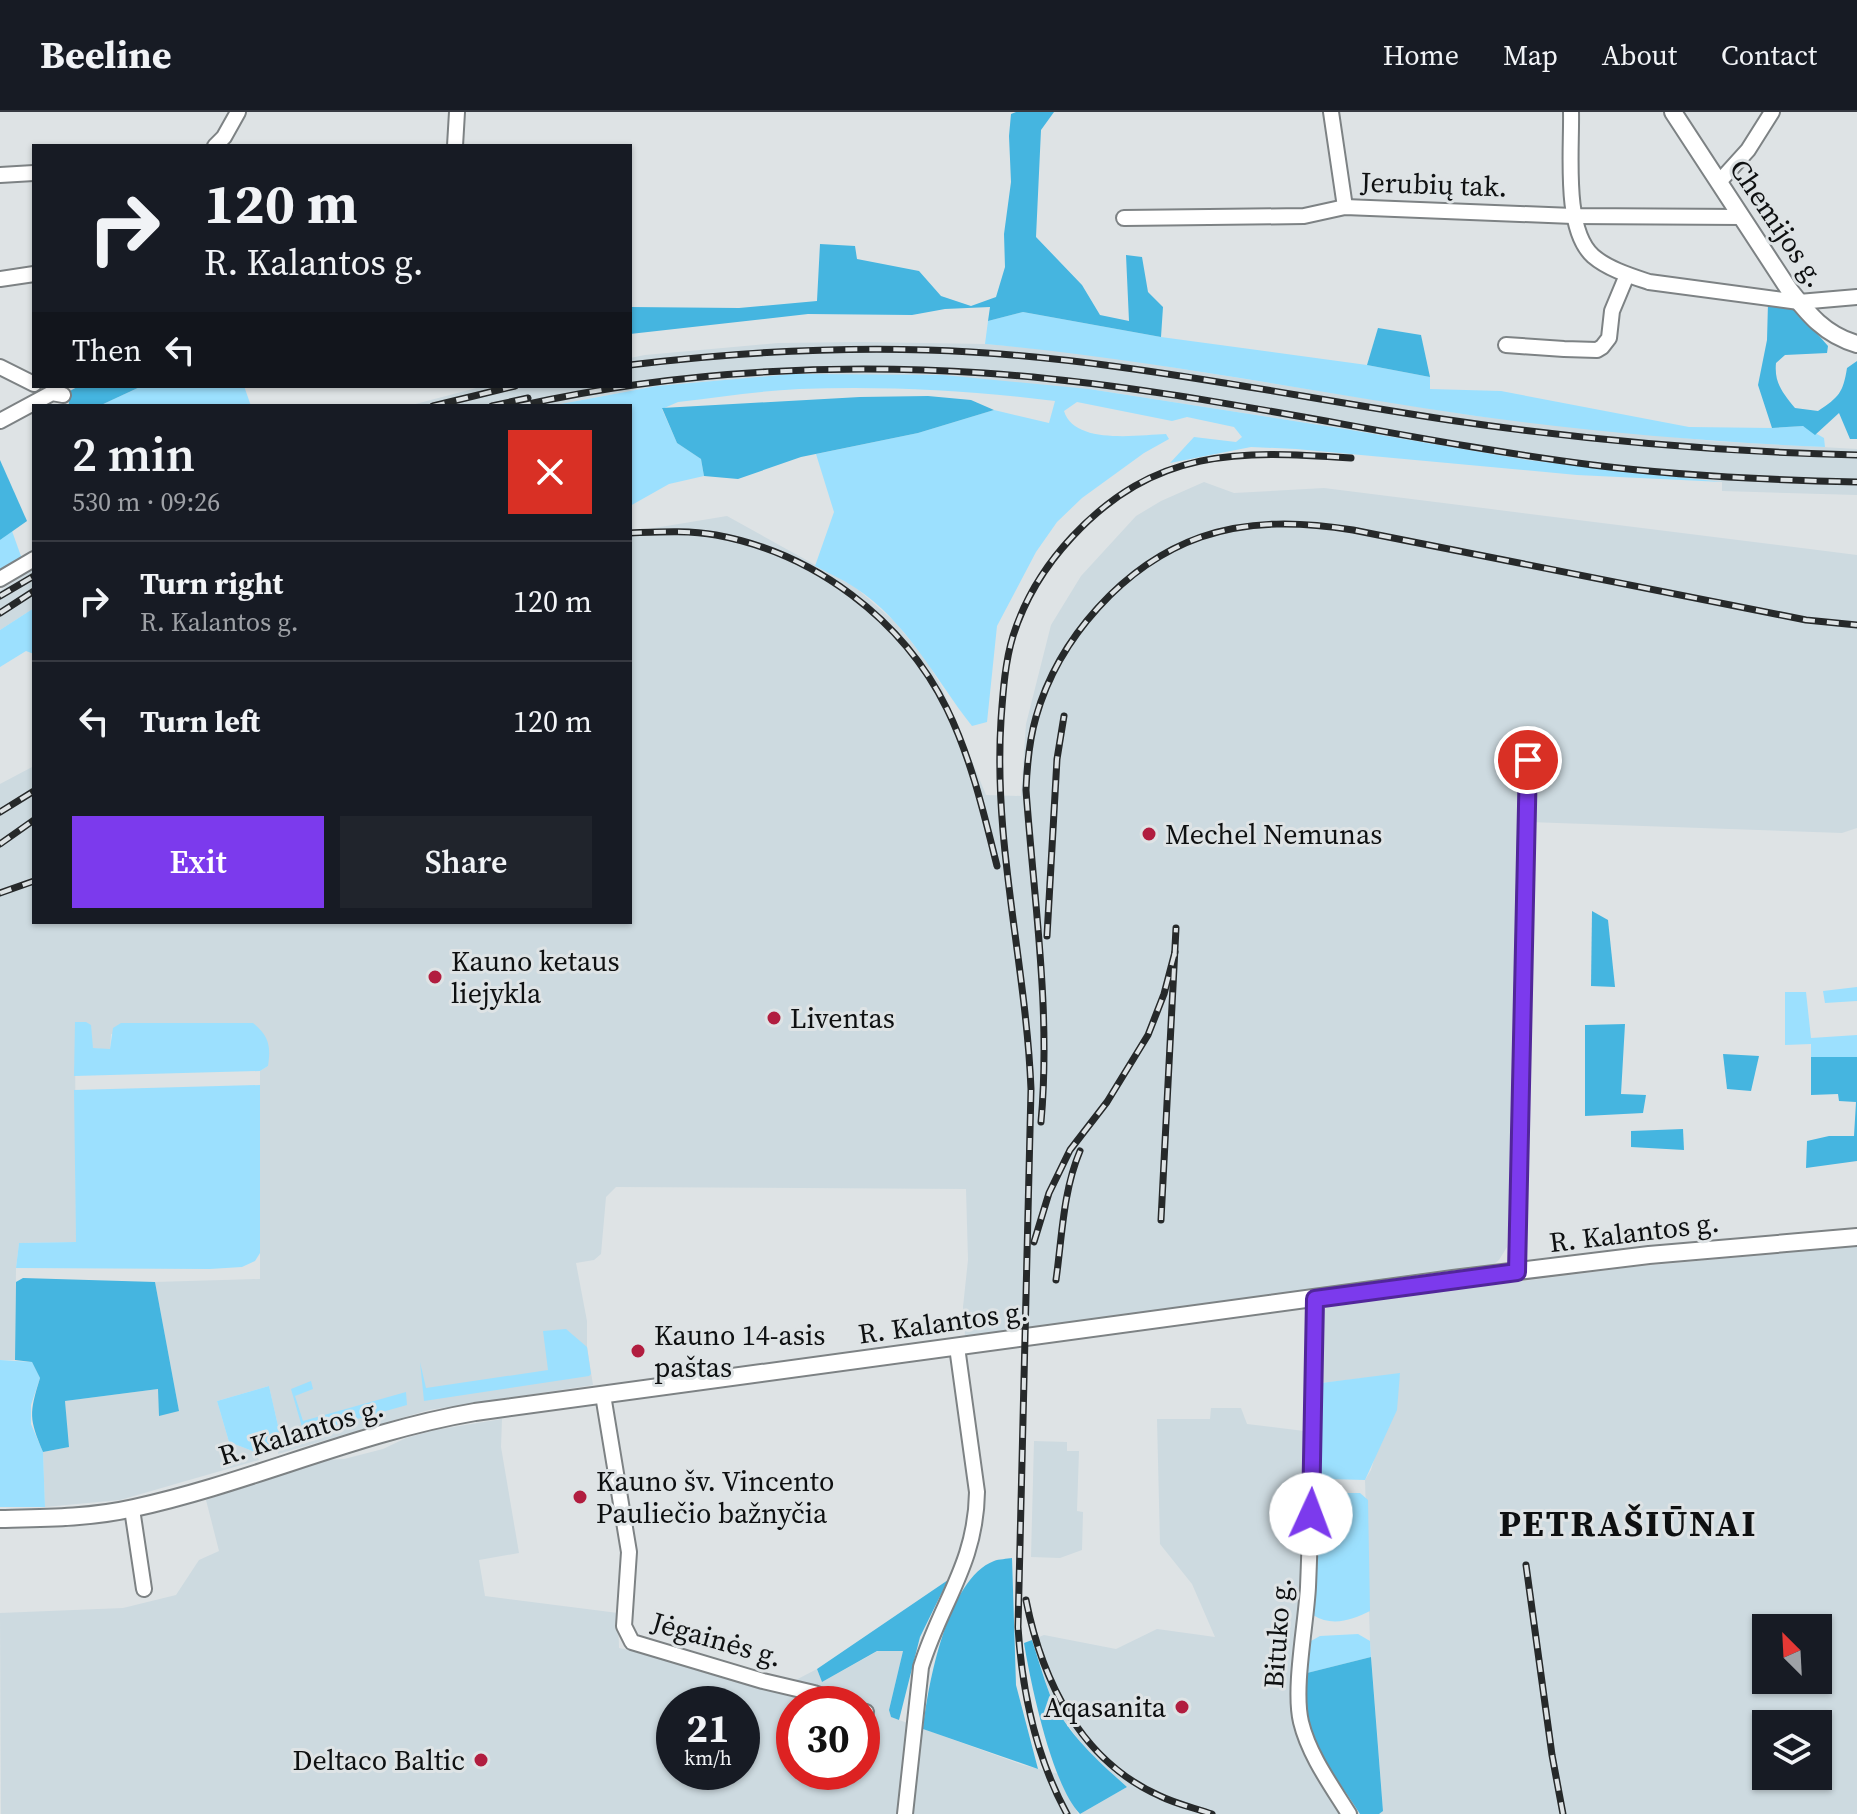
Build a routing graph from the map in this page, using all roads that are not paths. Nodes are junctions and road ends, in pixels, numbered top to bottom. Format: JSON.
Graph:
{"nodes":[{"id":1,"x":238,"y":112,"type":"edge"},
{"id":2,"x":457,"y":112,"type":"edge"},
{"id":3,"x":1331,"y":112,"type":"edge"},
{"id":4,"x":1571,"y":112,"type":"edge"},
{"id":5,"x":1673,"y":112,"type":"edge"},
{"id":6,"x":1772,"y":112,"type":"edge"},
{"id":7,"x":217,"y":144,"type":"edge"},
{"id":8,"x":455,"y":144,"type":"edge"},
{"id":9,"x":32,"y":173,"type":"edge"},
{"id":10,"x":0,"y":175,"type":"edge"},
{"id":11,"x":1719,"y":182,"type":"junction"},
{"id":12,"x":1345,"y":207,"type":"junction"},
{"id":13,"x":1573,"y":216,"type":"junction"},
{"id":14,"x":1742,"y":217,"type":"junction"},
{"id":15,"x":1124,"y":218,"type":"dead end"},
{"id":16,"x":32,"y":274,"type":"edge"},
{"id":17,"x":1627,"y":275,"type":"junction"},
{"id":18,"x":0,"y":279,"type":"edge"},
{"id":19,"x":1857,"y":297,"type":"edge"},
{"id":20,"x":1799,"y":302,"type":"junction"},
{"id":21,"x":1857,"y":344,"type":"edge"},
{"id":22,"x":1506,"y":345,"type":"dead end"},
{"id":23,"x":0,"y":367,"type":"edge"},
{"id":24,"x":32,"y":382,"type":"edge"},
{"id":25,"x":53,"y":392,"type":"edge"},
{"id":26,"x":0,"y":421,"type":"edge"},
{"id":27,"x":32,"y":560,"type":"edge"},
{"id":28,"x":0,"y":579,"type":"edge"},
{"id":29,"x":1528,"y":738,"type":"dead end"},
{"id":30,"x":1857,"y":1237,"type":"edge"},
{"id":31,"x":1517,"y":1272,"type":"junction"},
{"id":32,"x":1315,"y":1299,"type":"junction"},
{"id":33,"x":957,"y":1347,"type":"junction"},
{"id":34,"x":603,"y":1395,"type":"junction"},
{"id":35,"x":132,"y":1509,"type":"junction"},
{"id":36,"x":0,"y":1519,"type":"edge"},
{"id":37,"x":144,"y":1589,"type":"dead end"},
{"id":38,"x":784,"y":1686,"type":"edge"},
{"id":39,"x":905,"y":1814,"type":"edge"},
{"id":40,"x":1349,"y":1814,"type":"edge"}],
"edges":[{"from":1,"to":7,"type":"street"},
{"from":2,"to":8,"type":"street"},
{"from":3,"to":12,"type":"street"},
{"from":4,"to":13,"type":"street"},
{"from":5,"to":11,"type":"main road","name":"Chemijos g."},
{"from":6,"to":11,"type":"street"},
{"from":9,"to":10,"type":"street"},
{"from":11,"to":14,"type":"main road","name":"Chemijos g."},
{"from":12,"to":13,"type":"street","name":"Jerubių tak."},
{"from":12,"to":15,"type":"street","name":"Jerubių tak."},
{"from":13,"to":14,"type":"street","name":"Jerubių tak."},
{"from":13,"to":17,"type":"street"},
{"from":14,"to":20,"type":"main road","name":"Chemijos g."},
{"from":16,"to":18,"type":"street"},
{"from":17,"to":20,"type":"street"},
{"from":17,"to":22,"type":"street"},
{"from":19,"to":20,"type":"street"},
{"from":20,"to":21,"type":"main road","name":"Chemijos g."},
{"from":23,"to":24,"type":"street"},
{"from":25,"to":26,"type":"street"},
{"from":27,"to":28,"type":"street"},
{"from":29,"to":31,"type":"street"},
{"from":30,"to":31,"type":"main road","name":"R. Kalantos g."},
{"from":31,"to":32,"type":"main road","name":"R. Kalantos g."},
{"from":32,"to":33,"type":"main road","name":"R. Kalantos g."},
{"from":32,"to":40,"type":"street","name":"Bituko g."},
{"from":33,"to":34,"type":"main road","name":"R. Kalantos g."},
{"from":33,"to":39,"type":"street"},
{"from":34,"to":35,"type":"main road","name":"R. Kalantos g."},
{"from":34,"to":38,"type":"street","name":"Jėgainės g."},
{"from":35,"to":36,"type":"main road","name":"R. Kalantos g."},
{"from":35,"to":37,"type":"street"}]}
